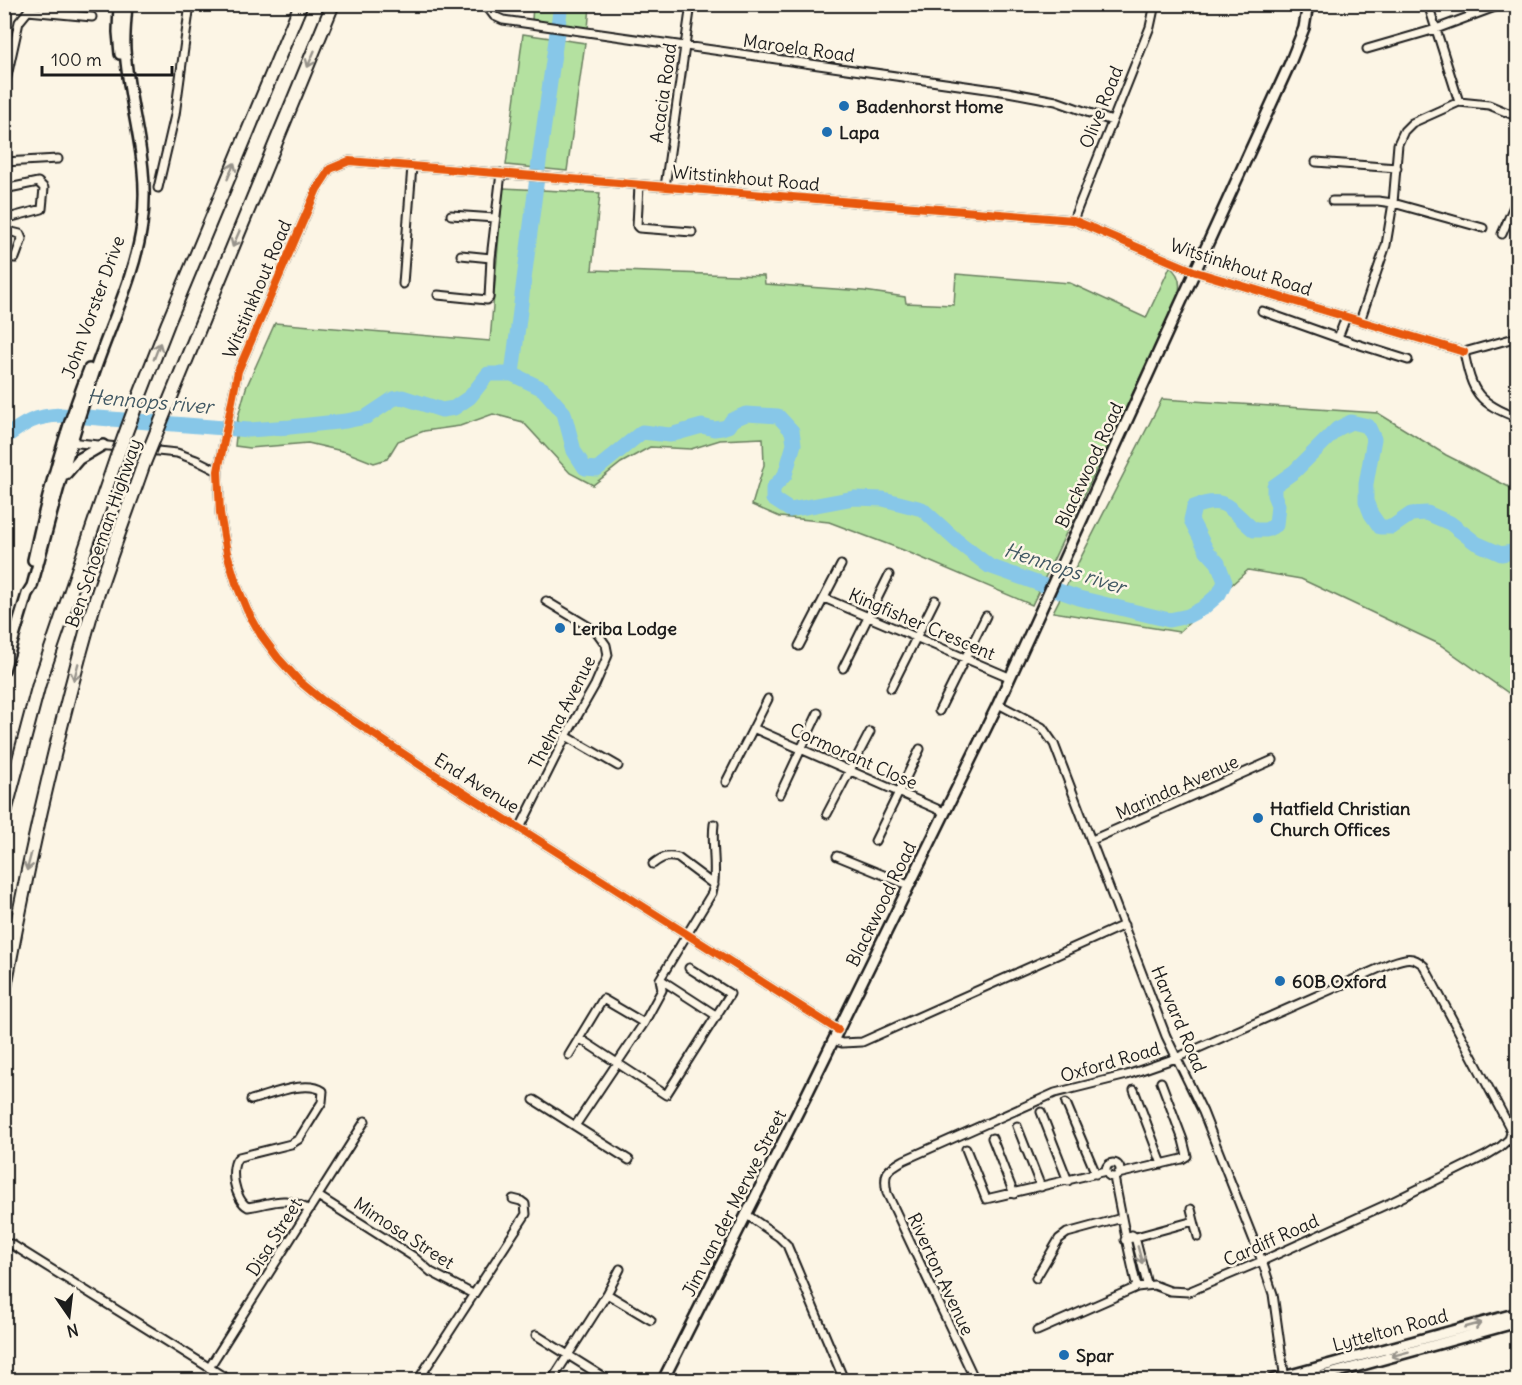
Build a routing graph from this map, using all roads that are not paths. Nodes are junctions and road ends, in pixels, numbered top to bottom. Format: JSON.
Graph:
{"nodes":[{"id":1,"x":119,"y":4,"type":"edge"},
{"id":2,"x":128,"y":4,"type":"edge"},
{"id":3,"x":190,"y":4,"type":"edge"},
{"id":4,"x":301,"y":4,"type":"edge"},
{"id":5,"x":333,"y":4,"type":"edge"},
{"id":6,"x":485,"y":4,"type":"edge"},
{"id":7,"x":691,"y":4,"type":"edge"},
{"id":8,"x":1155,"y":4,"type":"edge"},
{"id":9,"x":1308,"y":4,"type":"edge"},
{"id":10,"x":1428,"y":4,"type":"edge"},
{"id":11,"x":1503,"y":4,"type":"edge"},
{"id":12,"x":28,"y":8,"type":"edge"},
{"id":13,"x":92,"y":17,"type":"dead end"},
{"id":14,"x":1436,"y":29,"type":"junction"},
{"id":15,"x":685,"y":47,"type":"junction"},
{"id":16,"x":1367,"y":49,"type":"dead end"},
{"id":17,"x":4,"y":90,"type":"edge"},
{"id":18,"x":1459,"y":102,"type":"junction"},
{"id":19,"x":1518,"y":117,"type":"edge"},
{"id":20,"x":1112,"y":121,"type":"junction"},
{"id":21,"x":58,"y":159,"type":"dead end"},
{"id":22,"x":4,"y":162,"type":"edge"},
{"id":23,"x":1316,"y":162,"type":"dead end"},
{"id":24,"x":412,"y":166,"type":"junction"},
{"id":25,"x":1397,"y":168,"type":"junction"},
{"id":26,"x":502,"y":173,"type":"junction"},
{"id":27,"x":639,"y":185,"type":"junction"},
{"id":28,"x":665,"y":187,"type":"junction"},
{"id":29,"x":158,"y":188,"type":"dead end"},
{"id":30,"x":4,"y":189,"type":"edge"},
{"id":31,"x":1518,"y":197,"type":"edge"},
{"id":32,"x":1332,"y":201,"type":"dead end"},
{"id":33,"x":1393,"y":204,"type":"junction"},
{"id":34,"x":451,"y":215,"type":"dead end"},
{"id":35,"x":12,"y":217,"type":"dead end"},
{"id":36,"x":495,"y":218,"type":"junction"},
{"id":37,"x":1073,"y":220,"type":"junction"},
{"id":38,"x":1483,"y":228,"type":"dead end"},
{"id":39,"x":4,"y":230,"type":"edge"},
{"id":40,"x":692,"y":232,"type":"dead end"},
{"id":41,"x":1502,"y":234,"type":"dead end"},
{"id":42,"x":461,"y":255,"type":"dead end"},
{"id":43,"x":4,"y":257,"type":"edge"},
{"id":44,"x":491,"y":258,"type":"junction"},
{"id":45,"x":1196,"y":272,"type":"junction"},
{"id":46,"x":403,"y":284,"type":"dead end"},
{"id":47,"x":438,"y":295,"type":"dead end"},
{"id":48,"x":1262,"y":311,"type":"dead end"},
{"id":49,"x":1346,"y":317,"type":"junction"},
{"id":50,"x":1360,"y":321,"type":"junction"},
{"id":51,"x":1518,"y":337,"type":"edge"},
{"id":52,"x":1338,"y":338,"type":"junction"},
{"id":53,"x":1464,"y":352,"type":"junction"},
{"id":54,"x":1408,"y":360,"type":"dead end"},
{"id":55,"x":80,"y":402,"type":"junction"},
{"id":56,"x":1518,"y":418,"type":"edge"},
{"id":57,"x":68,"y":442,"type":"junction"},
{"id":58,"x":103,"y":445,"type":"junction"},
{"id":59,"x":218,"y":471,"type":"junction"},
{"id":60,"x":60,"y":485,"type":"junction"},
{"id":61,"x":841,"y":565,"type":"dead end"},
{"id":62,"x":889,"y":575,"type":"dead end"},
{"id":63,"x":27,"y":594,"type":"junction"},
{"id":64,"x":824,"y":598,"type":"junction"},
{"id":65,"x":935,"y":600,"type":"dead end"},
{"id":66,"x":546,"y":601,"type":"dead end"},
{"id":67,"x":986,"y":616,"type":"dead end"},
{"id":68,"x":870,"y":617,"type":"junction"},
{"id":69,"x":917,"y":636,"type":"junction"},
{"id":70,"x":799,"y":646,"type":"dead end"},
{"id":71,"x":965,"y":658,"type":"junction"},
{"id":72,"x":843,"y":668,"type":"dead end"},
{"id":73,"x":4,"y":670,"type":"edge"},
{"id":74,"x":1009,"y":677,"type":"junction"},
{"id":75,"x":891,"y":688,"type":"dead end"},
{"id":76,"x":768,"y":699,"type":"dead end"},
{"id":77,"x":998,"y":704,"type":"junction"},
{"id":78,"x":939,"y":711,"type":"dead end"},
{"id":79,"x":818,"y":713,"type":"dead end"},
{"id":80,"x":753,"y":728,"type":"junction"},
{"id":81,"x":870,"y":732,"type":"dead end"},
{"id":82,"x":566,"y":736,"type":"junction"},
{"id":83,"x":920,"y":749,"type":"dead end"},
{"id":84,"x":802,"y":750,"type":"junction"},
{"id":85,"x":1274,"y":760,"type":"dead end"},
{"id":86,"x":618,"y":766,"type":"dead end"},
{"id":87,"x":850,"y":770,"type":"junction"},
{"id":88,"x":726,"y":782,"type":"dead end"},
{"id":89,"x":898,"y":793,"type":"junction"},
{"id":90,"x":780,"y":794,"type":"dead end"},
{"id":91,"x":944,"y":812,"type":"junction"},
{"id":92,"x":826,"y":814,"type":"dead end"},
{"id":93,"x":4,"y":816,"type":"edge"},
{"id":94,"x":714,"y":824,"type":"dead end"},
{"id":95,"x":520,"y":828,"type":"junction"},
{"id":96,"x":1092,"y":840,"type":"junction"},
{"id":97,"x":875,"y":841,"type":"dead end"},
{"id":98,"x":837,"y":856,"type":"dead end"},
{"id":99,"x":653,"y":864,"type":"dead end"},
{"id":100,"x":714,"y":885,"type":"junction"},
{"id":101,"x":908,"y":885,"type":"junction"},
{"id":102,"x":1124,"y":925,"type":"junction"},
{"id":103,"x":688,"y":934,"type":"junction"},
{"id":104,"x":688,"y":968,"type":"dead end"},
{"id":105,"x":660,"y":979,"type":"junction"},
{"id":106,"x":4,"y":992,"type":"edge"},
{"id":107,"x":717,"y":1016,"type":"junction"},
{"id":108,"x":644,"y":1023,"type":"junction"},
{"id":109,"x":838,"y":1030,"type":"junction"},
{"id":110,"x":579,"y":1038,"type":"junction"},
{"id":111,"x":833,"y":1040,"type":"junction"},
{"id":112,"x":569,"y":1055,"type":"dead end"},
{"id":113,"x":1176,"y":1058,"type":"junction"},
{"id":114,"x":617,"y":1063,"type":"junction"},
{"id":115,"x":1161,"y":1082,"type":"dead end"},
{"id":116,"x":1134,"y":1090,"type":"dead end"},
{"id":117,"x":251,"y":1100,"type":"dead end"},
{"id":118,"x":534,"y":1100,"type":"dead end"},
{"id":119,"x":1066,"y":1104,"type":"dead end"},
{"id":120,"x":1041,"y":1112,"type":"dead end"},
{"id":121,"x":365,"y":1121,"type":"dead end"},
{"id":122,"x":575,"y":1126,"type":"junction"},
{"id":123,"x":1017,"y":1126,"type":"dead end"},
{"id":124,"x":992,"y":1138,"type":"dead end"},
{"id":125,"x":1509,"y":1139,"type":"junction"},
{"id":126,"x":1518,"y":1148,"type":"edge"},
{"id":127,"x":966,"y":1149,"type":"dead end"},
{"id":128,"x":629,"y":1160,"type":"dead end"},
{"id":129,"x":1162,"y":1164,"type":"junction"},
{"id":130,"x":1106,"y":1171,"type":"junction"},
{"id":131,"x":1096,"y":1174,"type":"junction"},
{"id":132,"x":1116,"y":1175,"type":"junction"},
{"id":133,"x":884,"y":1179,"type":"joint"},
{"id":134,"x":1068,"y":1180,"type":"junction"},
{"id":135,"x":1041,"y":1187,"type":"junction"},
{"id":136,"x":1014,"y":1194,"type":"junction"},
{"id":137,"x":318,"y":1196,"type":"junction"},
{"id":138,"x":513,"y":1199,"type":"dead end"},
{"id":139,"x":1191,"y":1209,"type":"dead end"},
{"id":140,"x":309,"y":1210,"type":"junction"},
{"id":141,"x":747,"y":1215,"type":"junction"},
{"id":142,"x":1122,"y":1218,"type":"junction"},
{"id":143,"x":1194,"y":1221,"type":"junction"},
{"id":144,"x":1126,"y":1229,"type":"junction"},
{"id":145,"x":1135,"y":1237,"type":"junction"},
{"id":146,"x":1198,"y":1238,"type":"dead end"},
{"id":147,"x":1125,"y":1240,"type":"junction"},
{"id":148,"x":11,"y":1244,"type":"dead end"},
{"id":149,"x":1262,"y":1261,"type":"junction"},
{"id":150,"x":620,"y":1269,"type":"dead end"},
{"id":151,"x":1036,"y":1278,"type":"dead end"},
{"id":152,"x":1147,"y":1284,"type":"junction"},
{"id":153,"x":1137,"y":1287,"type":"junction"},
{"id":154,"x":473,"y":1294,"type":"junction"},
{"id":155,"x":607,"y":1294,"type":"junction"},
{"id":156,"x":1518,"y":1313,"type":"edge"},
{"id":157,"x":651,"y":1320,"type":"dead end"},
{"id":158,"x":1518,"y":1323,"type":"edge"},
{"id":159,"x":1037,"y":1331,"type":"dead end"},
{"id":160,"x":536,"y":1335,"type":"dead end"},
{"id":161,"x":568,"y":1356,"type":"junction"},
{"id":162,"x":209,"y":1368,"type":"junction"},
{"id":163,"x":420,"y":1377,"type":"dead end"},
{"id":164,"x":1285,"y":1378,"type":"edge"},
{"id":165,"x":229,"y":1380,"type":"edge"},
{"id":166,"x":552,"y":1380,"type":"edge"},
{"id":167,"x":608,"y":1380,"type":"edge"},
{"id":168,"x":663,"y":1380,"type":"edge"},
{"id":169,"x":844,"y":1380,"type":"edge"},
{"id":170,"x":975,"y":1380,"type":"edge"},
{"id":171,"x":1272,"y":1380,"type":"edge"},
{"id":172,"x":1308,"y":1380,"type":"edge"}],
"edges":[{"from":1,"to":55,"type":"main road","name":"John Vorster Drive"},
{"from":2,"to":55,"type":"main road","name":"John Vorster Drive"},
{"from":3,"to":29,"type":"street"},
{"from":93,"to":4,"type":"highway","name":"Ben Schoeman Highway","one_way":true,"bridge":true},
{"from":5,"to":106,"type":"highway","name":"Ben Schoeman Highway","one_way":true,"bridge":true},
{"from":6,"to":15,"type":"street","name":"Maroela Road"},
{"from":7,"to":15,"type":"street","name":"Acacia Road"},
{"from":8,"to":20,"type":"street","name":"Olive Road"},
{"from":9,"to":45,"type":"main road","name":"Blackwood Road"},
{"from":10,"to":14,"type":"street"},
{"from":11,"to":14,"type":"street"},
{"from":12,"to":13,"type":"street"},
{"from":12,"to":17,"type":"street"},
{"from":14,"to":16,"type":"street"},
{"from":14,"to":18,"type":"street"},
{"from":15,"to":20,"type":"street","name":"Maroela Road"},
{"from":15,"to":28,"type":"street","name":"Acacia Road"},
{"from":18,"to":19,"type":"street"},
{"from":18,"to":25,"type":"street"},
{"from":20,"to":37,"type":"street","name":"Olive Road"},
{"from":21,"to":22,"type":"street"},
{"from":23,"to":25,"type":"street"},
{"from":24,"to":26,"type":"street","name":"Witstinkhout Road"},
{"from":24,"to":46,"type":"street"},
{"from":24,"to":59,"type":"street","name":"Witstinkhout Road"},
{"from":25,"to":33,"type":"street"},
{"from":26,"to":27,"type":"street","name":"Witstinkhout Road"},
{"from":26,"to":36,"type":"street"},
{"from":27,"to":28,"type":"street","name":"Witstinkhout Road"},
{"from":27,"to":40,"type":"street"},
{"from":28,"to":37,"type":"street","name":"Witstinkhout Road"},
{"from":30,"to":35,"type":"street"},
{"from":31,"to":41,"type":"street"},
{"from":32,"to":33,"type":"street"},
{"from":33,"to":38,"type":"street"},
{"from":33,"to":50,"type":"street"},
{"from":34,"to":36,"type":"street"},
{"from":36,"to":44,"type":"street"},
{"from":37,"to":45,"type":"street","name":"Witstinkhout Road"},
{"from":39,"to":43,"type":"street"},
{"from":42,"to":44,"type":"street"},
{"from":44,"to":47,"type":"street"},
{"from":45,"to":49,"type":"street","name":"Witstinkhout Road"},
{"from":45,"to":74,"type":"main road","name":"Blackwood Road"},
{"from":48,"to":52,"type":"street"},
{"from":49,"to":50,"type":"street","name":"Witstinkhout Road"},
{"from":49,"to":52,"type":"street"},
{"from":50,"to":53,"type":"street","name":"Witstinkhout Road"},
{"from":51,"to":53,"type":"street"},
{"from":52,"to":54,"type":"street"},
{"from":53,"to":56,"type":"street"},
{"from":55,"to":57,"type":"main road","name":"John Vorster Drive"},
{"from":57,"to":58,"type":"street"},
{"from":57,"to":60,"type":"main road"},
{"from":57,"to":63,"type":"main road"},
{"from":58,"to":59,"type":"street"},
{"from":58,"to":60,"type":"main road"},
{"from":59,"to":95,"type":"street","name":"End Avenue"},
{"from":60,"to":63,"type":"main road"},
{"from":61,"to":64,"type":"street"},
{"from":62,"to":68,"type":"street"},
{"from":63,"to":73,"type":"main road"},
{"from":64,"to":68,"type":"street","name":"Kingfisher Crescent"},
{"from":64,"to":70,"type":"street"},
{"from":65,"to":69,"type":"street"},
{"from":66,"to":82,"type":"street","name":"Thelma Avenue"},
{"from":67,"to":71,"type":"street"},
{"from":68,"to":69,"type":"street","name":"Kingfisher Crescent"},
{"from":68,"to":72,"type":"street"},
{"from":69,"to":71,"type":"street","name":"Kingfisher Crescent"},
{"from":69,"to":75,"type":"street"},
{"from":71,"to":74,"type":"street","name":"Kingfisher Crescent"},
{"from":71,"to":78,"type":"street"},
{"from":74,"to":77,"type":"main road","name":"Blackwood Road"},
{"from":76,"to":80,"type":"street"},
{"from":77,"to":91,"type":"main road","name":"Blackwood Road"},
{"from":77,"to":96,"type":"street","name":"Harvard Road"},
{"from":79,"to":84,"type":"street"},
{"from":80,"to":84,"type":"street","name":"Cormorant Close"},
{"from":80,"to":88,"type":"street"},
{"from":81,"to":87,"type":"street"},
{"from":82,"to":86,"type":"street"},
{"from":82,"to":95,"type":"street","name":"Thelma Avenue"},
{"from":83,"to":89,"type":"street"},
{"from":84,"to":87,"type":"street","name":"Cormorant Close"},
{"from":84,"to":90,"type":"street"},
{"from":85,"to":96,"type":"street","name":"Marinda Avenue"},
{"from":87,"to":89,"type":"street","name":"Cormorant Close"},
{"from":87,"to":92,"type":"street"},
{"from":89,"to":91,"type":"street","name":"Cormorant Close"},
{"from":89,"to":97,"type":"street"},
{"from":91,"to":101,"type":"main road","name":"Blackwood Road"},
{"from":94,"to":100,"type":"street"},
{"from":95,"to":103,"type":"street","name":"End Avenue"},
{"from":96,"to":102,"type":"street","name":"Harvard Road"},
{"from":98,"to":101,"type":"street"},
{"from":99,"to":100,"type":"street"},
{"from":100,"to":103,"type":"street"},
{"from":101,"to":109,"type":"main road","name":"Blackwood Road"},
{"from":102,"to":111,"type":"street"},
{"from":102,"to":113,"type":"street","name":"Harvard Road"},
{"from":103,"to":105,"type":"street"},
{"from":103,"to":109,"type":"street","name":"End Avenue"},
{"from":104,"to":107,"type":"street"},
{"from":105,"to":107,"type":"street"},
{"from":105,"to":108,"type":"street"},
{"from":107,"to":114,"type":"street"},
{"from":108,"to":110,"type":"street"},
{"from":108,"to":114,"type":"street"},
{"from":109,"to":111,"type":"main road","name":"Jim van der Merwe Street"},
{"from":110,"to":112,"type":"street"},
{"from":110,"to":114,"type":"street"},
{"from":111,"to":141,"type":"main road","name":"Jim van der Merwe Street"},
{"from":113,"to":125,"type":"street","name":"Oxford Road"},
{"from":113,"to":133,"type":"street","name":"Oxford Road"},
{"from":113,"to":149,"type":"street","name":"Harvard Road"},
{"from":114,"to":122,"type":"street"},
{"from":115,"to":129,"type":"street"},
{"from":116,"to":129,"type":"street"},
{"from":117,"to":140,"type":"street"},
{"from":118,"to":122,"type":"street"},
{"from":119,"to":131,"type":"street"},
{"from":120,"to":134,"type":"street"},
{"from":121,"to":137,"type":"street","name":"Disa Street"},
{"from":122,"to":128,"type":"street"},
{"from":123,"to":135,"type":"street"},
{"from":124,"to":136,"type":"street"},
{"from":125,"to":126,"type":"street"},
{"from":125,"to":149,"type":"street","name":"Cardiff Road"},
{"from":127,"to":136,"type":"street"},
{"from":129,"to":132,"type":"street"},
{"from":130,"to":131,"type":"street"},
{"from":130,"to":132,"type":"street"},
{"from":130,"to":132,"type":"street"},
{"from":131,"to":134,"type":"street"},
{"from":132,"to":142,"type":"street"},
{"from":133,"to":170,"type":"street","name":"Riverton Avenue"},
{"from":134,"to":135,"type":"street"},
{"from":135,"to":136,"type":"street"},
{"from":137,"to":140,"type":"street","name":"Disa Street"},
{"from":137,"to":154,"type":"street","name":"Mimosa Street"},
{"from":138,"to":154,"type":"street"},
{"from":139,"to":143,"type":"street"},
{"from":140,"to":162,"type":"street","name":"Disa Street"},
{"from":141,"to":168,"type":"main road","name":"Jim van der Merwe Street"},
{"from":141,"to":169,"type":"street"},
{"from":142,"to":144,"type":"street"},
{"from":142,"to":151,"type":"street"},
{"from":143,"to":145,"type":"street"},
{"from":143,"to":146,"type":"street"},
{"from":144,"to":145,"type":"street"},
{"from":144,"to":147,"type":"street"},
{"from":145,"to":147,"type":"street"},
{"from":145,"to":152,"type":"street","one_way":true},
{"from":147,"to":153,"type":"street"},
{"from":148,"to":162,"type":"street"},
{"from":149,"to":152,"type":"street","name":"Cardiff Road"},
{"from":149,"to":164,"type":"street","name":"Harvard Road"},
{"from":150,"to":155,"type":"street"},
{"from":152,"to":153,"type":"street"},
{"from":153,"to":159,"type":"street"},
{"from":154,"to":163,"type":"street"},
{"from":155,"to":157,"type":"street"},
{"from":155,"to":161,"type":"street"},
{"from":164,"to":156,"type":"main road","name":"Lyttelton Road","one_way":true},
{"from":158,"to":172,"type":"main road","name":"Lyttelton Road","one_way":true},
{"from":160,"to":161,"type":"street"},
{"from":161,"to":166,"type":"street"},
{"from":161,"to":167,"type":"street"},
{"from":162,"to":165,"type":"street"},
{"from":164,"to":171,"type":"main road","name":"Lyttelton Road"}]}
